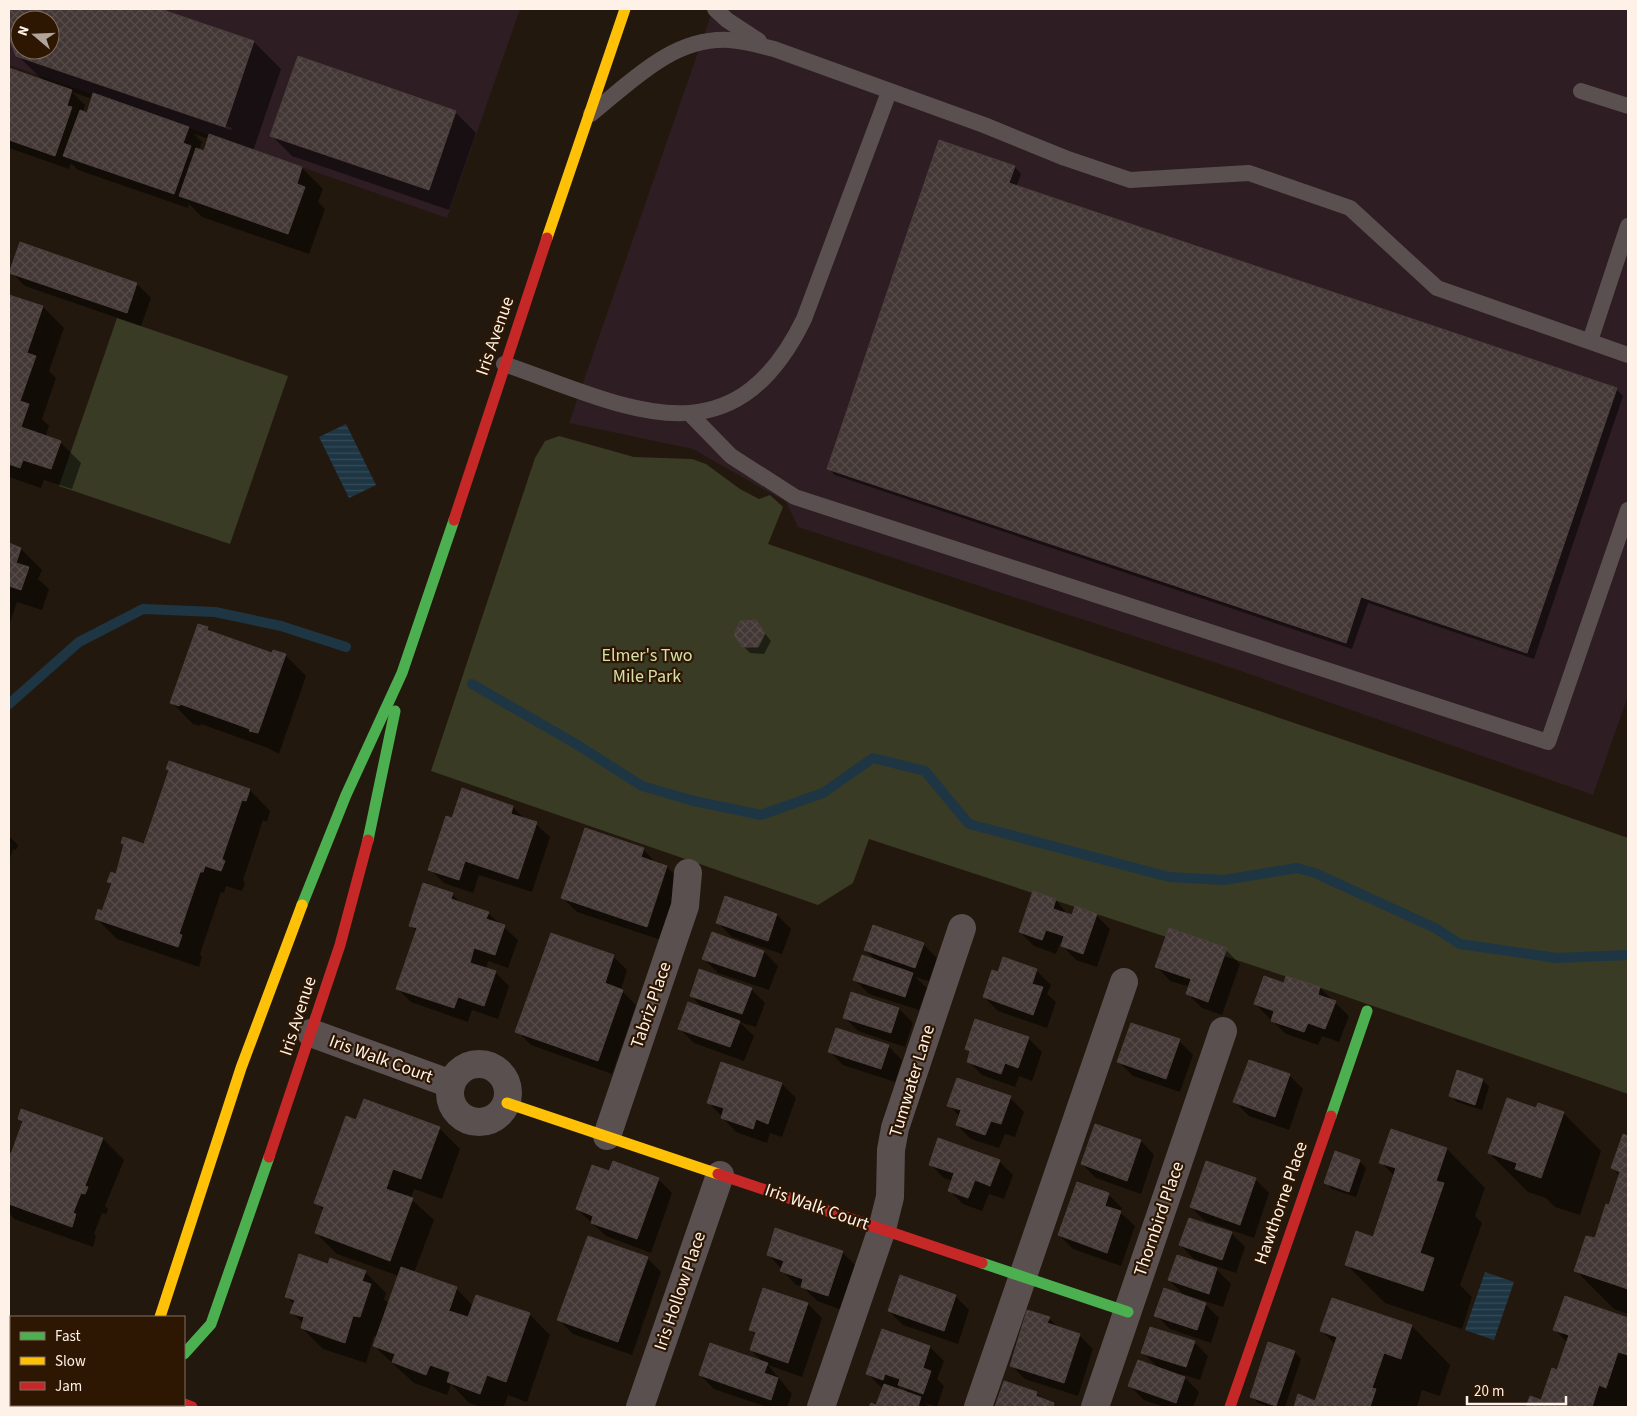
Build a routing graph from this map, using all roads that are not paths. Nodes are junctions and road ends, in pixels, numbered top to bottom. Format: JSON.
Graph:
{"nodes":[{"id":1,"x":715,"y":9,"type":"edge"},
{"id":2,"x":624,"y":10,"type":"edge"},
{"id":3,"x":774,"y":49,"type":"junction"},
{"id":4,"x":1581,"y":90,"type":"dead end"},
{"id":5,"x":889,"y":92,"type":"junction"},
{"id":6,"x":1628,"y":106,"type":"edge"},
{"id":7,"x":587,"y":117,"type":"junction"},
{"id":8,"x":1628,"y":226,"type":"edge"},
{"id":9,"x":1590,"y":341,"type":"junction"},
{"id":10,"x":1628,"y":355,"type":"edge"},
{"id":11,"x":504,"y":364,"type":"junction"},
{"id":12,"x":690,"y":414,"type":"junction"},
{"id":13,"x":1628,"y":510,"type":"edge"},
{"id":14,"x":402,"y":673,"type":"junction"},
{"id":15,"x":688,"y":873,"type":"dead end"},
{"id":16,"x":962,"y":928,"type":"dead end"},
{"id":17,"x":1124,"y":982,"type":"dead end"},
{"id":18,"x":1367,"y":1011,"type":"dead end"},
{"id":19,"x":1222,"y":1032,"type":"dead end"},
{"id":20,"x":311,"y":1033,"type":"junction"},
{"id":21,"x":451,"y":1084,"type":"junction"},
{"id":22,"x":507,"y":1102,"type":"junction"},
{"id":23,"x":607,"y":1136,"type":"junction"},
{"id":24,"x":720,"y":1174,"type":"junction"},
{"id":25,"x":882,"y":1229,"type":"junction"},
{"id":26,"x":1024,"y":1277,"type":"junction"},
{"id":27,"x":1128,"y":1312,"type":"junction"},
{"id":28,"x":160,"y":1316,"type":"edge"},
{"id":29,"x":185,"y":1353,"type":"edge"},
{"id":30,"x":640,"y":1407,"type":"edge"},
{"id":31,"x":821,"y":1407,"type":"edge"},
{"id":32,"x":978,"y":1407,"type":"edge"},
{"id":33,"x":1096,"y":1407,"type":"edge"},
{"id":34,"x":1230,"y":1407,"type":"edge"}],
"edges":[{"from":1,"to":3,"type":"lane"},
{"from":2,"to":7,"type":"main road","name":"Iris Avenue"},
{"from":3,"to":5,"type":"lane"},
{"from":3,"to":7,"type":"lane"},
{"from":4,"to":6,"type":"lane"},
{"from":5,"to":9,"type":"lane"},
{"from":5,"to":12,"type":"lane"},
{"from":7,"to":11,"type":"main road","name":"Iris Avenue"},
{"from":8,"to":9,"type":"lane"},
{"from":9,"to":10,"type":"lane"},
{"from":11,"to":12,"type":"lane"},
{"from":11,"to":14,"type":"main road","name":"Iris Avenue"},
{"from":12,"to":13,"type":"lane"},
{"from":14,"to":20,"type":"main road","name":"Iris Avenue"},
{"from":14,"to":28,"type":"main road","name":"Iris Avenue"},
{"from":15,"to":23,"type":"street","name":"Tabriz Place"},
{"from":16,"to":25,"type":"street","name":"Tumwater Lane"},
{"from":17,"to":26,"type":"street"},
{"from":18,"to":34,"type":"main road","name":"Hawthorne Place"},
{"from":19,"to":27,"type":"street","name":"Thornbird Place"},
{"from":20,"to":21,"type":"street","name":"Iris Walk Court"},
{"from":20,"to":29,"type":"main road","name":"Iris Avenue"},
{"from":21,"to":22,"type":"street","name":"Iris Walk Court"},
{"from":21,"to":22,"type":"street","name":"Iris Walk Court"},
{"from":22,"to":23,"type":"main road","name":"Iris Walk Court"},
{"from":23,"to":24,"type":"main road","name":"Iris Walk Court"},
{"from":24,"to":25,"type":"main road","name":"Iris Walk Court"},
{"from":24,"to":30,"type":"street","name":"Iris Hollow Place"},
{"from":25,"to":26,"type":"main road","name":"Iris Walk Court"},
{"from":25,"to":31,"type":"street","name":"Tumwater Lane"},
{"from":26,"to":27,"type":"main road","name":"Iris Walk Court"},
{"from":26,"to":32,"type":"street"},
{"from":27,"to":33,"type":"street","name":"Thornbird Place"}]}
